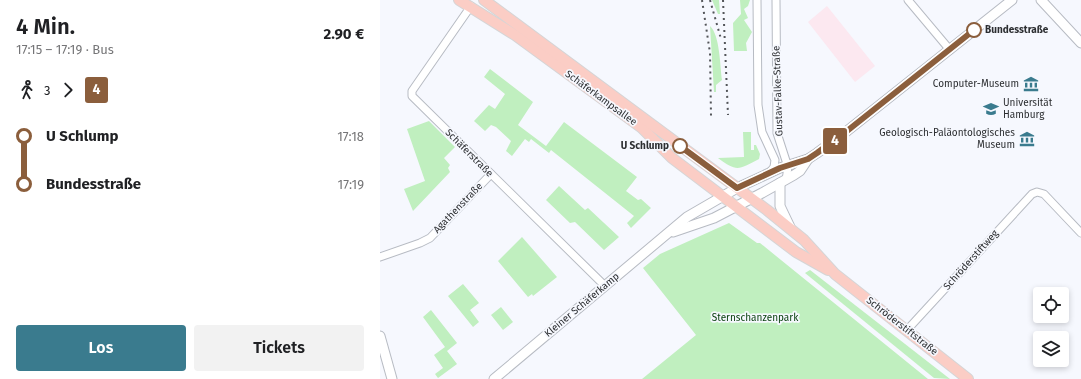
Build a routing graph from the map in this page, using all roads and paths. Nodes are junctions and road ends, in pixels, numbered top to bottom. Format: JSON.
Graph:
{"nodes":[{"id":1,"x":459,"y":0,"type":"edge"},
{"id":2,"x":484,"y":0,"type":"edge"},
{"id":3,"x":757,"y":0,"type":"edge"},
{"id":4,"x":776,"y":0,"type":"edge"},
{"id":5,"x":908,"y":0,"type":"edge"},
{"id":6,"x":1012,"y":0,"type":"edge"},
{"id":7,"x":1041,"y":0,"type":"edge"},
{"id":8,"x":471,"y":6,"type":"junction"},
{"id":9,"x":1081,"y":43,"type":"edge"},
{"id":10,"x":950,"y":50,"type":"junction"},
{"id":11,"x":808,"y":159,"type":"junction"},
{"id":12,"x":788,"y":165,"type":"junction"},
{"id":13,"x":770,"y":172,"type":"junction"},
{"id":14,"x":491,"y":174,"type":"junction"},
{"id":15,"x":783,"y":182,"type":"junction"},
{"id":16,"x":737,"y":188,"type":"junction"},
{"id":17,"x":721,"y":196,"type":"junction"},
{"id":18,"x":752,"y":198,"type":"junction"},
{"id":19,"x":735,"y":207,"type":"junction"},
{"id":20,"x":792,"y":230,"type":"junction"},
{"id":21,"x":671,"y":233,"type":"junction"},
{"id":22,"x":1081,"y":233,"type":"edge"},
{"id":23,"x":380,"y":257,"type":"edge"},
{"id":24,"x":835,"y":274,"type":"junction"},
{"id":25,"x":605,"y":286,"type":"junction"},
{"id":26,"x":907,"y":330,"type":"junction"},
{"id":27,"x":380,"y":336,"type":"edge"},
{"id":28,"x":382,"y":348,"type":"edge"},
{"id":29,"x":392,"y":379,"type":"edge"},
{"id":30,"x":494,"y":379,"type":"edge"},
{"id":31,"x":968,"y":379,"type":"edge"}],
"edges":[{"from":1,"to":8,"type":"main road","name":"Schäferkampsallee"},
{"from":2,"to":16,"type":"main road","name":"Schäferkampsallee"},
{"from":3,"to":13,"type":"street","name":"Gustav-Falke-Straße"},
{"from":4,"to":12,"type":"street","name":"Gustav-Falke-Straße"},
{"from":5,"to":10,"type":"street"},
{"from":6,"to":10,"type":"main road"},
{"from":7,"to":9,"type":"main road"},
{"from":8,"to":14,"type":"street","name":"Schäferstraße"},
{"from":8,"to":17,"type":"main road","name":"Schäferkampsallee"},
{"from":10,"to":11,"type":"main road"},
{"from":11,"to":12,"type":"main road","name":"Kleiner Schäferkamp"},
{"from":11,"to":15,"type":"main road","name":"Kleiner Schäferkamp"},
{"from":12,"to":13,"type":"main road","name":"Kleiner Schäferkamp"},
{"from":12,"to":15,"type":"street","name":"Gustav-Falke-Straße"},
{"from":13,"to":16,"type":"main road","name":"Kleiner Schäferkamp"},
{"from":14,"to":23,"type":"street","name":"Agathenstraße"},
{"from":14,"to":25,"type":"street","name":"Schäferstraße"},
{"from":15,"to":18,"type":"main road","name":"Kleiner Schäferkamp"},
{"from":15,"to":20,"type":"main road"},
{"from":16,"to":17,"type":"main road","name":"Kleiner Schäferkamp"},
{"from":16,"to":18,"type":"main road","name":"Schäferkampsallee"},
{"from":17,"to":19,"type":"main road","name":"Schäferkampsallee"},
{"from":17,"to":21,"type":"main road","name":"Kleiner Schäferkamp"},
{"from":18,"to":19,"type":"main road","name":"Kleiner Schäferkamp"},
{"from":18,"to":20,"type":"main road","name":"Schröderstiftstraße"},
{"from":19,"to":21,"type":"main road","name":"Kleiner Schäferkamp"},
{"from":19,"to":24,"type":"main road","name":"Schröderstiftstraße"},
{"from":20,"to":24,"type":"main road","name":"Schröderstiftstraße"},
{"from":21,"to":25,"type":"main road","name":"Kleiner Schäferkamp"},
{"from":22,"to":26,"type":"street","name":"Schröderstiftweg"},
{"from":24,"to":26,"type":"main road","name":"Schröderstiftstraße"},
{"from":25,"to":30,"type":"main road","name":"Kleiner Schäferkamp"},
{"from":26,"to":31,"type":"main road","name":"Schröderstiftstraße"},
{"from":27,"to":28,"type":"main road"},
{"from":28,"to":29,"type":"main road"}]}
